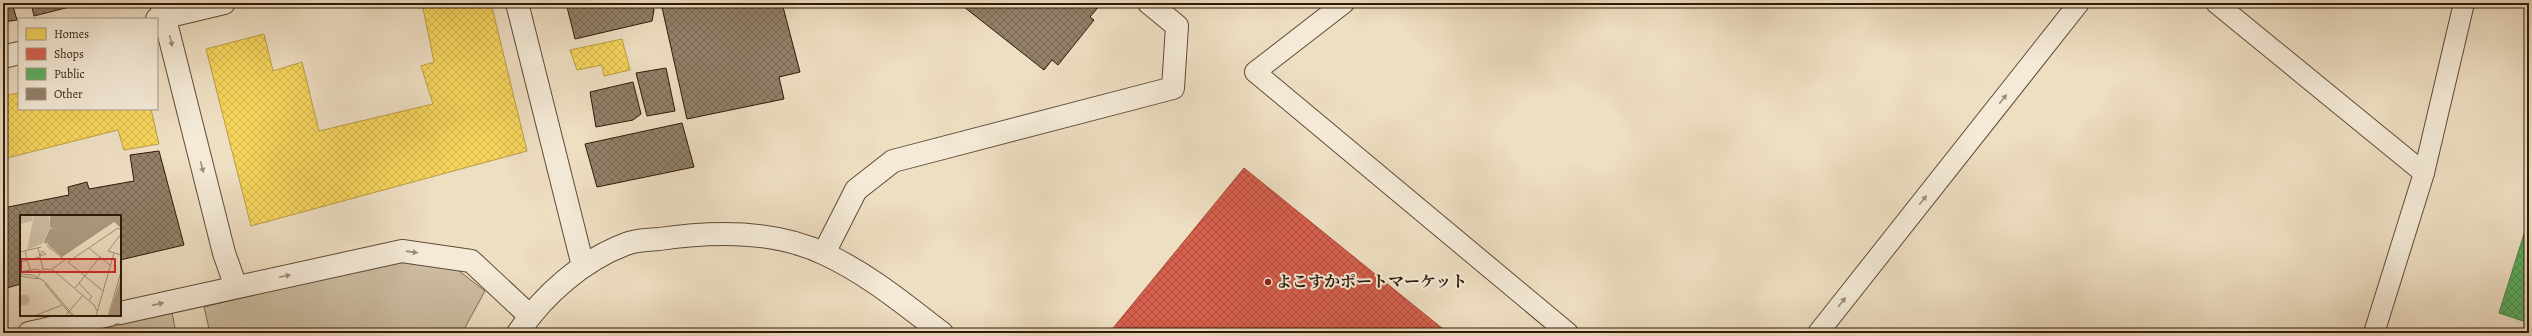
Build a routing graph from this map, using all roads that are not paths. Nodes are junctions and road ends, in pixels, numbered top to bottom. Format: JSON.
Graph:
{"nodes":[{"id":1,"x":224,"y":3,"type":"edge"},
{"id":2,"x":517,"y":3,"type":"edge"},
{"id":3,"x":1149,"y":3,"type":"edge"},
{"id":4,"x":1344,"y":3,"type":"edge"},
{"id":5,"x":2079,"y":3,"type":"edge"},
{"id":6,"x":2216,"y":3,"type":"edge"},
{"id":7,"x":2464,"y":3,"type":"edge"},
{"id":8,"x":161,"y":13,"type":"edge"},
{"id":9,"x":18,"y":53,"type":"edge"},
{"id":10,"x":3,"y":57,"type":"edge"},
{"id":11,"x":2424,"y":173,"type":"junction"},
{"id":12,"x":824,"y":253,"type":"junction"},
{"id":13,"x":583,"y":266,"type":"junction"},
{"id":14,"x":236,"y":287,"type":"junction"},
{"id":15,"x":121,"y":312,"type":"edge"},
{"id":16,"x":105,"y":316,"type":"edge"},
{"id":17,"x":524,"y":324,"type":"edge"},
{"id":18,"x":29,"y":333,"type":"edge"},
{"id":19,"x":942,"y":333,"type":"edge"},
{"id":20,"x":1568,"y":333,"type":"edge"},
{"id":21,"x":1818,"y":333,"type":"edge"},
{"id":22,"x":2374,"y":333,"type":"edge"}],
"edges":[{"from":1,"to":8,"type":"street"},
{"from":2,"to":13,"type":"street"},
{"from":3,"to":12,"type":"street"},
{"from":4,"to":20,"type":"lane"},
{"from":21,"to":5,"type":"lane","one_way":true},
{"from":6,"to":11,"type":"lane"},
{"from":7,"to":11,"type":"lane"},
{"from":8,"to":14,"type":"street","one_way":true},
{"from":9,"to":10,"type":"street"},
{"from":11,"to":22,"type":"lane"},
{"from":12,"to":13,"type":"street"},
{"from":12,"to":19,"type":"street"},
{"from":13,"to":17,"type":"street"},
{"from":15,"to":14,"type":"street","one_way":true},
{"from":14,"to":17,"type":"street","one_way":true},
{"from":16,"to":18,"type":"street"}]}
